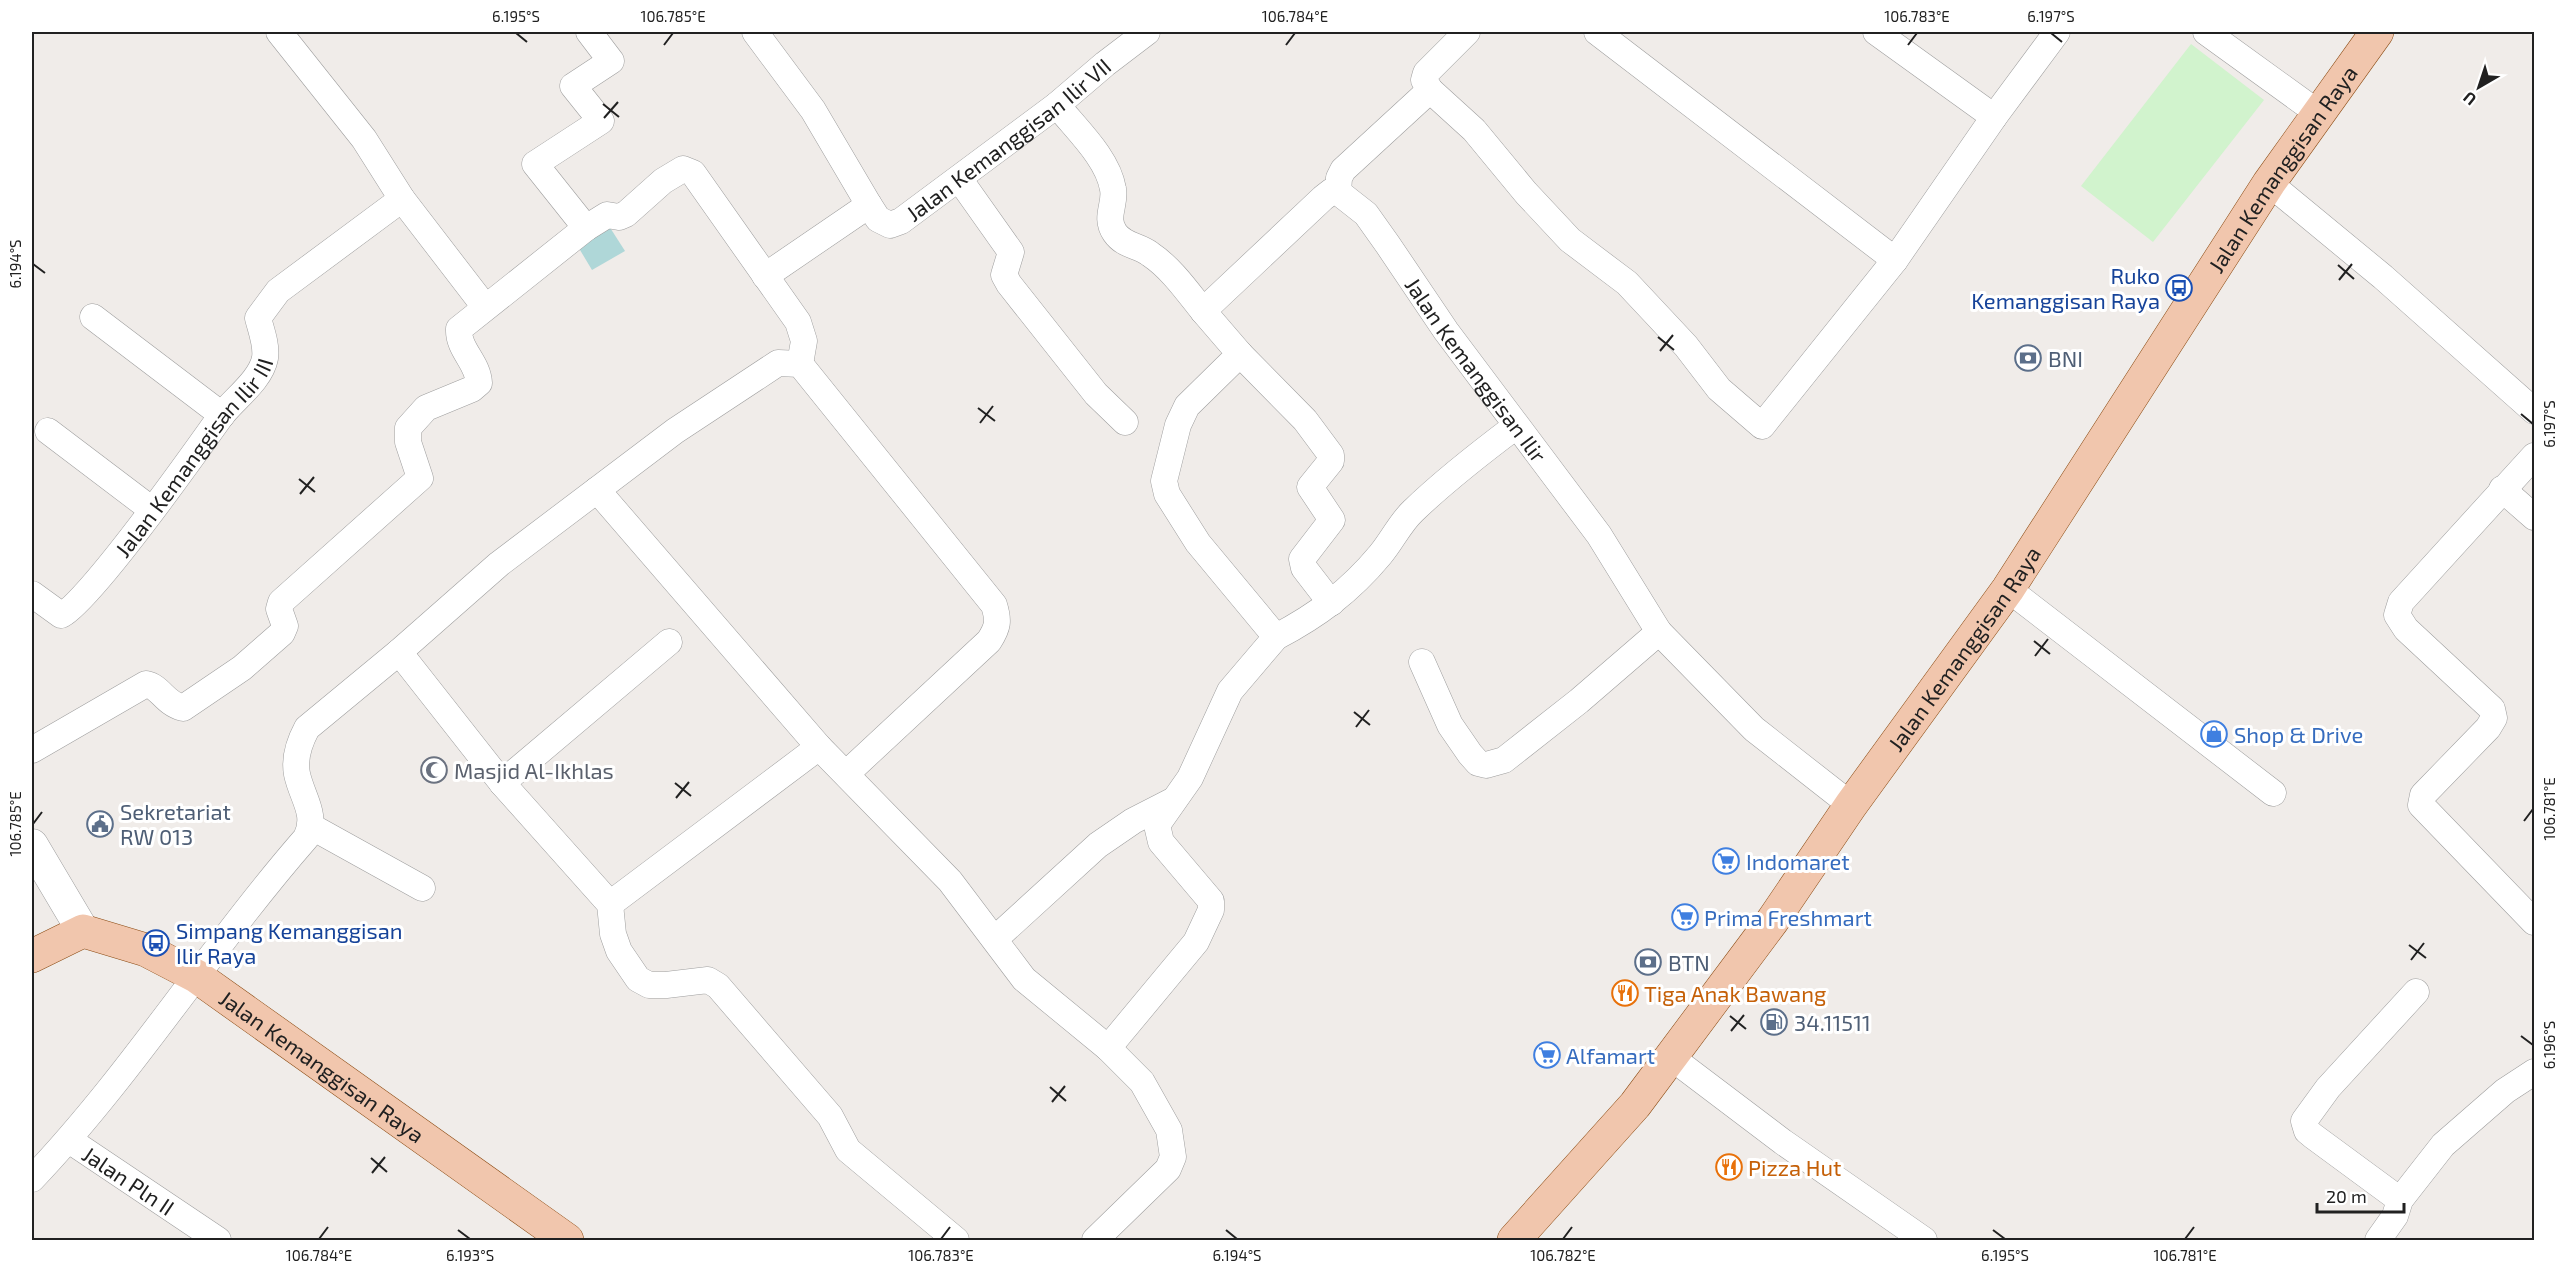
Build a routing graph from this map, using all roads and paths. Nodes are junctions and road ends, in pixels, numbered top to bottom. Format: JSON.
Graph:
{"nodes":[{"id":1,"x":279,"y":32,"type":"edge"},
{"id":2,"x":589,"y":32,"type":"edge"},
{"id":3,"x":755,"y":32,"type":"edge"},
{"id":4,"x":1147,"y":32,"type":"edge"},
{"id":5,"x":1467,"y":32,"type":"edge"},
{"id":6,"x":1597,"y":32,"type":"edge"},
{"id":7,"x":1876,"y":32,"type":"edge"},
{"id":8,"x":2057,"y":32,"type":"edge"},
{"id":9,"x":2206,"y":32,"type":"edge"},
{"id":10,"x":2377,"y":32,"type":"edge"},
{"id":11,"x":1430,"y":90,"type":"junction"},
{"id":12,"x":1057,"y":105,"type":"junction"},
{"id":13,"x":2318,"y":113,"type":"junction"},
{"id":14,"x":1994,"y":117,"type":"junction"},
{"id":15,"x":960,"y":180,"type":"junction"},
{"id":16,"x":2269,"y":183,"type":"junction"},
{"id":17,"x":1338,"y":192,"type":"junction"},
{"id":18,"x":402,"y":199,"type":"junction"},
{"id":19,"x":869,"y":206,"type":"junction"},
{"id":20,"x":586,"y":228,"type":"junction"},
{"id":21,"x":1895,"y":260,"type":"junction"},
{"id":22,"x":765,"y":276,"type":"junction"},
{"id":23,"x":485,"y":307,"type":"junction"},
{"id":24,"x":1203,"y":311,"type":"junction"},
{"id":25,"x":93,"y":317,"type":"dead end"},
{"id":26,"x":1240,"y":354,"type":"junction"},
{"id":27,"x":800,"y":364,"type":"junction"},
{"id":28,"x":2535,"y":411,"type":"edge"},
{"id":29,"x":222,"y":415,"type":"junction"},
{"id":30,"x":1125,"y":422,"type":"dead end"},
{"id":31,"x":1516,"y":426,"type":"junction"},
{"id":32,"x":48,"y":431,"type":"dead end"},
{"id":33,"x":2535,"y":456,"type":"edge"},
{"id":34,"x":2502,"y":489,"type":"junction"},
{"id":35,"x":597,"y":490,"type":"junction"},
{"id":36,"x":152,"y":509,"type":"junction"},
{"id":37,"x":2535,"y":517,"type":"edge"},
{"id":38,"x":2008,"y":589,"type":"junction"},
{"id":39,"x":32,"y":594,"type":"edge"},
{"id":40,"x":1331,"y":603,"type":"junction"},
{"id":41,"x":1659,"y":632,"type":"junction"},
{"id":42,"x":1276,"y":637,"type":"junction"},
{"id":43,"x":669,"y":642,"type":"dead end"},
{"id":44,"x":399,"y":652,"type":"junction"},
{"id":45,"x":1422,"y":662,"type":"dead end"},
{"id":46,"x":819,"y":747,"type":"junction"},
{"id":47,"x":32,"y":750,"type":"edge"},
{"id":48,"x":846,"y":774,"type":"junction"},
{"id":49,"x":502,"y":783,"type":"junction"},
{"id":50,"x":2273,"y":793,"type":"dead end"},
{"id":51,"x":1172,"y":801,"type":"junction"},
{"id":52,"x":1851,"y":806,"type":"junction"},
{"id":53,"x":312,"y":827,"type":"junction"},
{"id":54,"x":32,"y":845,"type":"edge"},
{"id":55,"x":422,"y":888,"type":"dead end"},
{"id":56,"x":610,"y":904,"type":"junction"},
{"id":57,"x":2531,"y":909,"type":"edge"},
{"id":58,"x":83,"y":931,"type":"junction"},
{"id":59,"x":995,"y":939,"type":"junction"},
{"id":60,"x":32,"y":956,"type":"edge"},
{"id":61,"x":196,"y":976,"type":"junction"},
{"id":62,"x":2416,"y":992,"type":"dead end"},
{"id":63,"x":1108,"y":1048,"type":"junction"},
{"id":64,"x":1671,"y":1058,"type":"junction"},
{"id":65,"x":2535,"y":1072,"type":"edge"},
{"id":66,"x":69,"y":1140,"type":"junction"},
{"id":67,"x":32,"y":1179,"type":"edge"},
{"id":68,"x":2400,"y":1200,"type":"junction"},
{"id":69,"x":218,"y":1240,"type":"edge"},
{"id":70,"x":567,"y":1240,"type":"edge"},
{"id":71,"x":956,"y":1240,"type":"edge"},
{"id":72,"x":1095,"y":1240,"type":"edge"},
{"id":73,"x":1514,"y":1240,"type":"edge"},
{"id":74,"x":1924,"y":1240,"type":"edge"},
{"id":75,"x":2378,"y":1240,"type":"edge"}],
"edges":[{"from":1,"to":18,"type":"street"},
{"from":2,"to":20,"type":"street"},
{"from":3,"to":19,"type":"street","name":"Jalan Kemanggisan Ilir VII"},
{"from":4,"to":12,"type":"street","name":"Jalan Kemanggisan Ilir VII"},
{"from":5,"to":11,"type":"street"},
{"from":6,"to":21,"type":"street"},
{"from":7,"to":14,"type":"street"},
{"from":8,"to":14,"type":"street"},
{"from":9,"to":13,"type":"street"},
{"from":10,"to":13,"type":"main road","name":"Jalan Kemanggisan Raya"},
{"from":11,"to":17,"type":"street"},
{"from":11,"to":21,"type":"street"},
{"from":12,"to":15,"type":"street","name":"Jalan Kemanggisan Ilir VII"},
{"from":12,"to":24,"type":"street"},
{"from":13,"to":16,"type":"main road","name":"Jalan Kemanggisan Raya"},
{"from":14,"to":21,"type":"street"},
{"from":15,"to":19,"type":"street","name":"Jalan Kemanggisan Ilir VII"},
{"from":15,"to":30,"type":"street"},
{"from":16,"to":28,"type":"street"},
{"from":16,"to":38,"type":"main road","name":"Jalan Kemanggisan Raya"},
{"from":17,"to":24,"type":"street"},
{"from":17,"to":31,"type":"street","name":"Jalan Kemanggisan Ilir"},
{"from":18,"to":23,"type":"street"},
{"from":18,"to":29,"type":"street","name":"Jalan Kemanggisan Ilir III"},
{"from":19,"to":22,"type":"street","name":"Jalan Kemanggisan Ilir VII"},
{"from":20,"to":22,"type":"street"},
{"from":20,"to":23,"type":"street"},
{"from":22,"to":27,"type":"street"},
{"from":23,"to":47,"type":"street"},
{"from":24,"to":26,"type":"street"},
{"from":25,"to":29,"type":"street"},
{"from":26,"to":40,"type":"street"},
{"from":26,"to":42,"type":"street"},
{"from":27,"to":35,"type":"street"},
{"from":27,"to":48,"type":"street"},
{"from":29,"to":36,"type":"street","name":"Jalan Kemanggisan Ilir III"},
{"from":31,"to":40,"type":"street"},
{"from":31,"to":41,"type":"street","name":"Jalan Kemanggisan Ilir"},
{"from":32,"to":36,"type":"street"},
{"from":33,"to":34,"type":"street"},
{"from":34,"to":37,"type":"street"},
{"from":34,"to":57,"type":"street"},
{"from":35,"to":44,"type":"street"},
{"from":35,"to":46,"type":"street"},
{"from":36,"to":39,"type":"street","name":"Jalan Kemanggisan Ilir III"},
{"from":38,"to":50,"type":"street"},
{"from":38,"to":52,"type":"main road","name":"Jalan Kemanggisan Raya"},
{"from":40,"to":42,"type":"street"},
{"from":41,"to":45,"type":"street"},
{"from":41,"to":52,"type":"street","name":"Jalan Kemanggisan Ilir"},
{"from":42,"to":51,"type":"street"},
{"from":43,"to":49,"type":"street"},
{"from":44,"to":49,"type":"street"},
{"from":44,"to":53,"type":"street"},
{"from":46,"to":48,"type":"street"},
{"from":46,"to":56,"type":"street"},
{"from":48,"to":59,"type":"street"},
{"from":49,"to":56,"type":"street"},
{"from":51,"to":59,"type":"street"},
{"from":51,"to":63,"type":"street"},
{"from":52,"to":64,"type":"main road","name":"Jalan Kemanggisan Raya"},
{"from":53,"to":55,"type":"street"},
{"from":53,"to":61,"type":"street"},
{"from":54,"to":58,"type":"street"},
{"from":56,"to":71,"type":"street"},
{"from":58,"to":60,"type":"main road"},
{"from":58,"to":61,"type":"main road","name":"Jalan Kemanggisan Raya"},
{"from":59,"to":63,"type":"street"},
{"from":61,"to":66,"type":"street"},
{"from":61,"to":70,"type":"main road","name":"Jalan Kemanggisan Raya"},
{"from":62,"to":68,"type":"street"},
{"from":63,"to":72,"type":"street"},
{"from":64,"to":73,"type":"main road","name":"Jalan Kemanggisan Raya"},
{"from":64,"to":74,"type":"street"},
{"from":65,"to":68,"type":"street"},
{"from":66,"to":67,"type":"street"},
{"from":66,"to":69,"type":"street","name":"Jalan Pln II"},
{"from":68,"to":75,"type":"street"}]}
